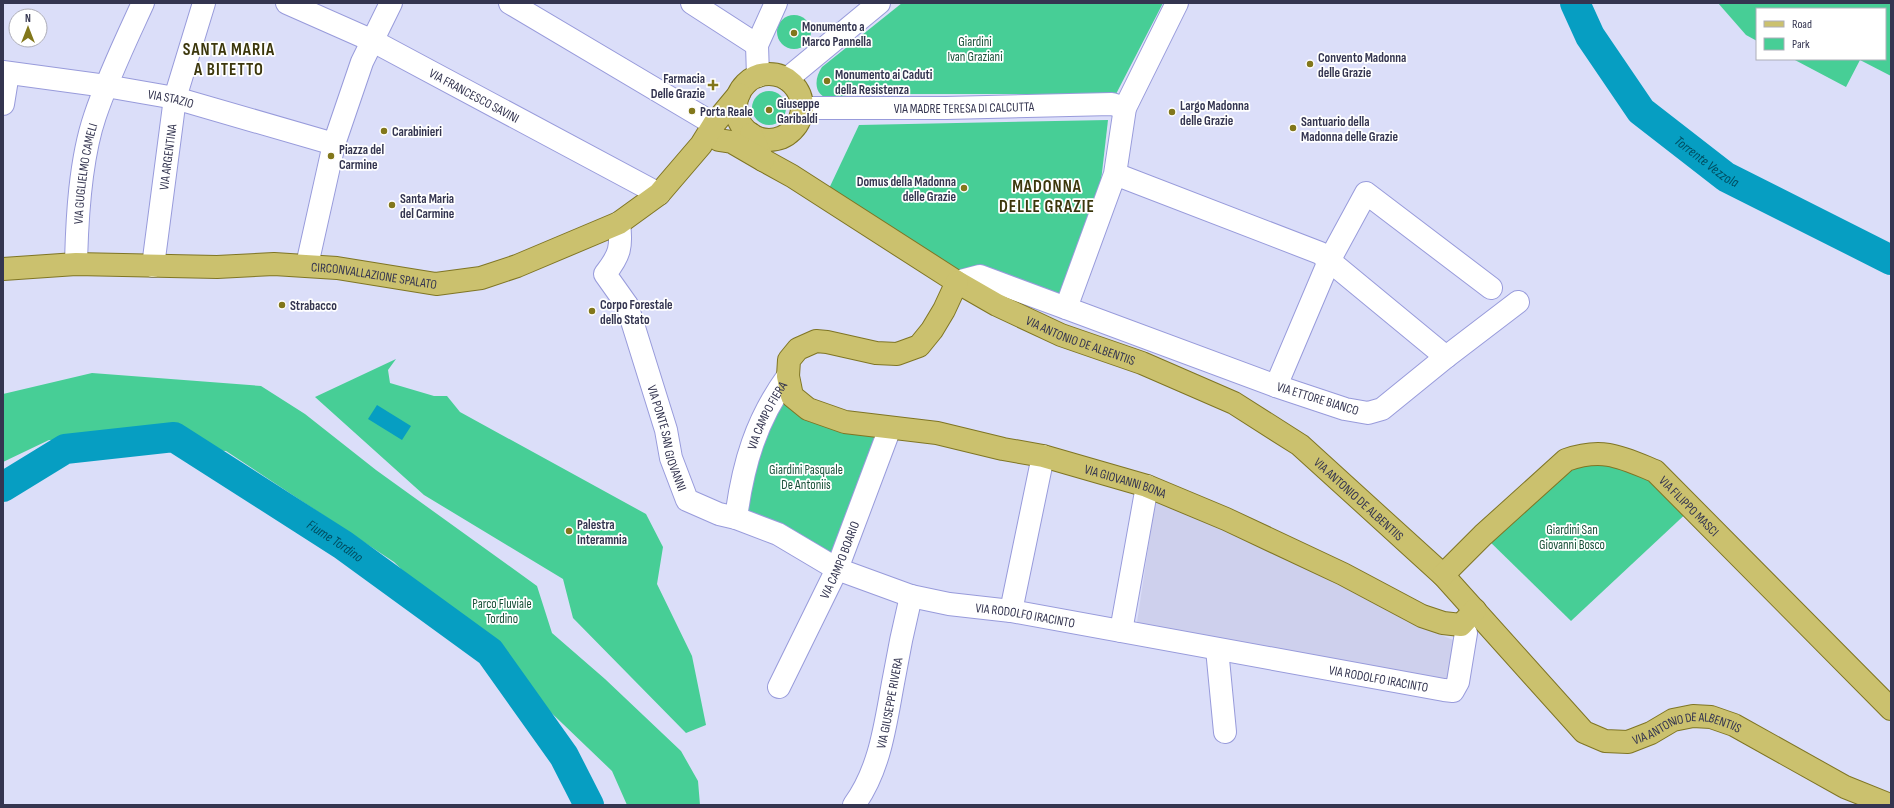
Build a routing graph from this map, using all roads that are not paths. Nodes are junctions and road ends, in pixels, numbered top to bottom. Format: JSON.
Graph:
{"nodes":[{"id":1,"x":143,"y":3,"type":"edge"},
{"id":2,"x":204,"y":3,"type":"edge"},
{"id":3,"x":287,"y":3,"type":"edge"},
{"id":4,"x":391,"y":3,"type":"edge"},
{"id":5,"x":510,"y":3,"type":"edge"},
{"id":6,"x":692,"y":3,"type":"edge"},
{"id":7,"x":776,"y":3,"type":"edge"},
{"id":8,"x":879,"y":3,"type":"edge"},
{"id":9,"x":1177,"y":3,"type":"edge"},
{"id":10,"x":373,"y":41,"type":"junction"},
{"id":11,"x":757,"y":45,"type":"junction"},
{"id":12,"x":6,"y":72,"type":"edge"},
{"id":13,"x":758,"y":76,"type":"junction"},
{"id":14,"x":787,"y":79,"type":"junction"},
{"id":15,"x":106,"y":86,"type":"junction"},
{"id":16,"x":739,"y":94,"type":"junction"},
{"id":17,"x":175,"y":98,"type":"junction"},
{"id":18,"x":3,"y":104,"type":"edge"},
{"id":19,"x":803,"y":108,"type":"junction"},
{"id":20,"x":1125,"y":108,"type":"junction"},
{"id":21,"x":747,"y":131,"type":"junction"},
{"id":22,"x":711,"y":136,"type":"junction"},
{"id":23,"x":786,"y":136,"type":"junction"},
{"id":24,"x":334,"y":144,"type":"junction"},
{"id":25,"x":764,"y":160,"type":"junction"},
{"id":26,"x":1115,"y":174,"type":"junction"},
{"id":27,"x":792,"y":176,"type":"junction"},
{"id":28,"x":659,"y":194,"type":"junction"},
{"id":29,"x":619,"y":223,"type":"junction"},
{"id":30,"x":1329,"y":261,"type":"junction"},
{"id":31,"x":76,"y":264,"type":"junction"},
{"id":32,"x":307,"y":265,"type":"junction"},
{"id":33,"x":153,"y":266,"type":"junction"},
{"id":34,"x":3,"y":269,"type":"edge"},
{"id":35,"x":957,"y":282,"type":"junction"},
{"id":36,"x":1491,"y":288,"type":"dead end"},
{"id":37,"x":1518,"y":302,"type":"dead end"},
{"id":38,"x":1066,"y":308,"type":"junction"},
{"id":39,"x":1446,"y":357,"type":"junction"},
{"id":40,"x":788,"y":376,"type":"junction"},
{"id":41,"x":1276,"y":386,"type":"junction"},
{"id":42,"x":890,"y":428,"type":"junction"},
{"id":43,"x":1043,"y":456,"type":"junction"},
{"id":44,"x":1147,"y":486,"type":"junction"},
{"id":45,"x":736,"y":518,"type":"junction"},
{"id":46,"x":838,"y":569,"type":"junction"},
{"id":47,"x":1443,"y":575,"type":"junction"},
{"id":48,"x":911,"y":596,"type":"junction"},
{"id":49,"x":1011,"y":611,"type":"junction"},
{"id":50,"x":1468,"y":618,"type":"junction"},
{"id":51,"x":1121,"y":632,"type":"junction"},
{"id":52,"x":1217,"y":649,"type":"junction"},
{"id":53,"x":779,"y":687,"type":"dead end"},
{"id":54,"x":1891,"y":709,"type":"edge"},
{"id":55,"x":1225,"y":732,"type":"dead end"},
{"id":56,"x":854,"y":805,"type":"edge"},
{"id":57,"x":1890,"y":805,"type":"edge"}],
"edges":[{"from":1,"to":15,"type":"street","name":"VIA GUGLIELMO CAMELI"},
{"from":2,"to":17,"type":"street","name":"VIA ARGENTINA"},
{"from":3,"to":10,"type":"street","name":"VIA FRANCESCO SAVINI"},
{"from":4,"to":10,"type":"street"},
{"from":5,"to":22,"type":"street"},
{"from":6,"to":11,"type":"street"},
{"from":7,"to":11,"type":"street"},
{"from":8,"to":14,"type":"street"},
{"from":9,"to":20,"type":"street"},
{"from":10,"to":24,"type":"street"},
{"from":10,"to":28,"type":"street","name":"VIA FRANCESCO SAVINI"},
{"from":11,"to":13,"type":"street"},
{"from":12,"to":15,"type":"street","name":"VIA STAZIO"},
{"from":12,"to":18,"type":"street"},
{"from":13,"to":14,"type":"main road"},
{"from":13,"to":16,"type":"main road"},
{"from":14,"to":19,"type":"main road"},
{"from":15,"to":17,"type":"street","name":"VIA STAZIO"},
{"from":15,"to":31,"type":"street","name":"VIA GUGLIELMO CAMELI"},
{"from":16,"to":21,"type":"main road"},
{"from":16,"to":22,"type":"main road","name":"CIRCONVALLAZIONE SPALATO"},
{"from":17,"to":24,"type":"street","name":"VIA STAZIO"},
{"from":17,"to":33,"type":"street","name":"VIA ARGENTINA"},
{"from":19,"to":20,"type":"street","name":"VIA MADRE TERESA DI CALCUTTA"},
{"from":19,"to":23,"type":"main road"},
{"from":20,"to":26,"type":"street"},
{"from":21,"to":22,"type":"main road","name":"CIRCONVALLAZIONE SPALATO"},
{"from":21,"to":23,"type":"main road"},
{"from":21,"to":25,"type":"main road"},
{"from":22,"to":25,"type":"main road","name":"VIA ANTONIO DE ALBENTIIS"},
{"from":22,"to":28,"type":"main road","name":"CIRCONVALLAZIONE SPALATO"},
{"from":23,"to":27,"type":"main road"},
{"from":24,"to":32,"type":"street"},
{"from":25,"to":27,"type":"main road","name":"VIA ANTONIO DE ALBENTIIS"},
{"from":26,"to":30,"type":"street"},
{"from":26,"to":38,"type":"street"},
{"from":27,"to":35,"type":"main road","name":"VIA ANTONIO DE ALBENTIIS"},
{"from":28,"to":29,"type":"main road","name":"CIRCONVALLAZIONE SPALATO"},
{"from":29,"to":32,"type":"main road","name":"CIRCONVALLAZIONE SPALATO"},
{"from":29,"to":45,"type":"street","name":"VIA PONTE SAN GIOVANNI"},
{"from":30,"to":36,"type":"street"},
{"from":30,"to":39,"type":"street"},
{"from":30,"to":41,"type":"street"},
{"from":31,"to":33,"type":"main road","name":"CIRCONVALLAZIONE SPALATO"},
{"from":31,"to":34,"type":"main road","name":"CIRCONVALLAZIONE SPALATO"},
{"from":32,"to":33,"type":"main road","name":"CIRCONVALLAZIONE SPALATO"},
{"from":35,"to":38,"type":"street","name":"VIA ETTORE BIANCO"},
{"from":35,"to":40,"type":"main road","name":"VIA CAMPO FIERA"},
{"from":35,"to":47,"type":"main road","name":"VIA ANTONIO DE ALBENTIIS"},
{"from":37,"to":39,"type":"street","name":"VIA ETTORE BIANCO"},
{"from":38,"to":41,"type":"street","name":"VIA ETTORE BIANCO"},
{"from":39,"to":41,"type":"street","name":"VIA ETTORE BIANCO"},
{"from":40,"to":42,"type":"main road","name":"VIA GIOVANNI BONA"},
{"from":40,"to":45,"type":"street","name":"VIA CAMPO FIERA"},
{"from":42,"to":43,"type":"main road","name":"VIA GIOVANNI BONA"},
{"from":42,"to":46,"type":"street","name":"VIA CAMPO BOARIO"},
{"from":43,"to":44,"type":"main road","name":"VIA GIOVANNI BONA"},
{"from":43,"to":49,"type":"street"},
{"from":44,"to":50,"type":"main road","name":"VIA GIOVANNI BONA"},
{"from":44,"to":51,"type":"street"},
{"from":45,"to":46,"type":"street","name":"VIA PONTE SAN GIOVANNI"},
{"from":46,"to":48,"type":"street","name":"VIA RODOLFO IRACINTO"},
{"from":46,"to":53,"type":"street","name":"VIA CAMPO BOARIO"},
{"from":47,"to":50,"type":"main road","name":"VIA ANTONIO DE ALBENTIIS"},
{"from":47,"to":54,"type":"main road","name":"VIA FILIPPO MASCI"},
{"from":48,"to":49,"type":"street","name":"VIA RODOLFO IRACINTO"},
{"from":48,"to":56,"type":"street","name":"VIA GIUSEPPE RIVERA"},
{"from":49,"to":51,"type":"street","name":"VIA RODOLFO IRACINTO"},
{"from":50,"to":52,"type":"street","name":"VIA RODOLFO IRACINTO"},
{"from":50,"to":57,"type":"main road","name":"VIA ANTONIO DE ALBENTIIS"},
{"from":51,"to":52,"type":"street","name":"VIA RODOLFO IRACINTO"},
{"from":52,"to":55,"type":"street"}]}
